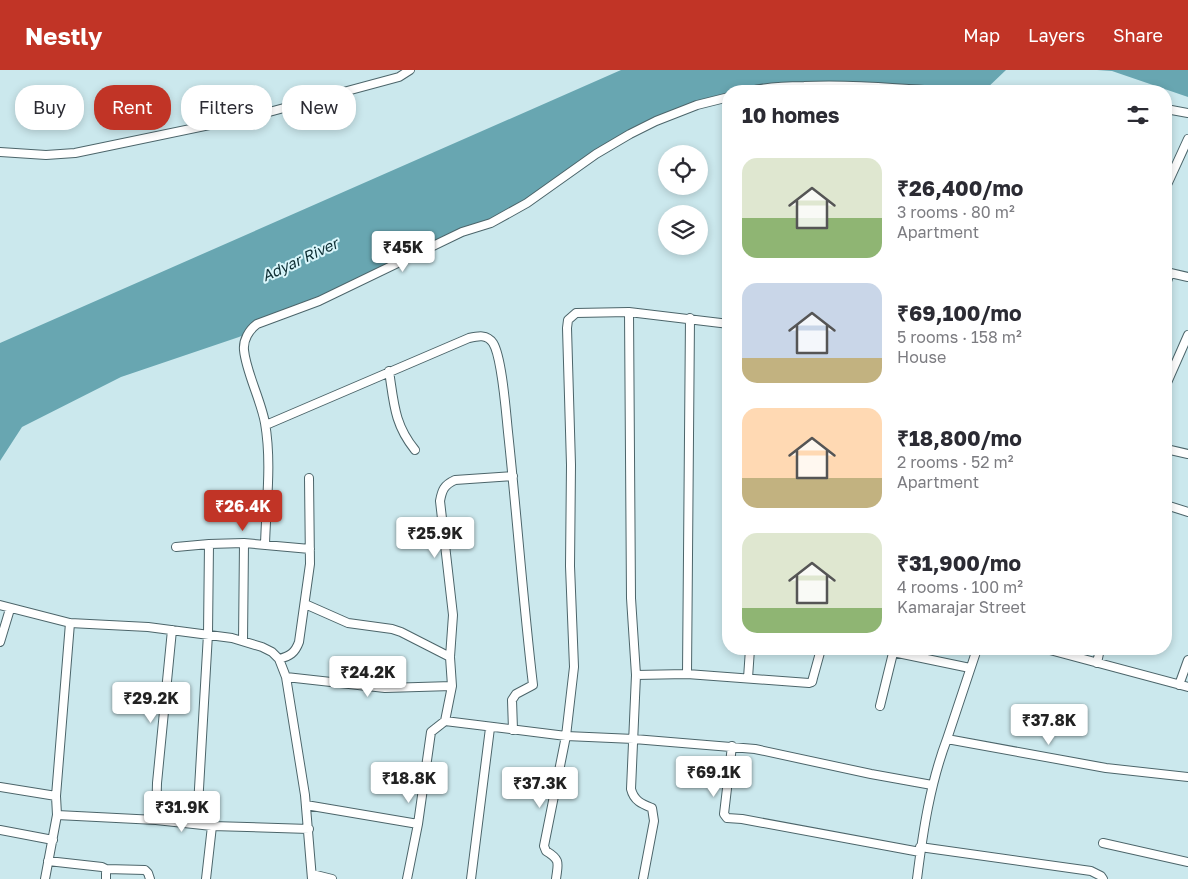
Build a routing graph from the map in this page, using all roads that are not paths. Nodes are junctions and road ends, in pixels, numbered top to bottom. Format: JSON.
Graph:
{"nodes":[{"id":1,"x":410,"y":70,"type":"edge"},
{"id":2,"x":722,"y":99,"type":"edge"},
{"id":3,"x":1172,"y":110,"type":"edge"},
{"id":4,"x":1188,"y":112,"type":"edge"},
{"id":5,"x":1188,"y":139,"type":"edge"},
{"id":6,"x":0,"y":152,"type":"edge"},
{"id":7,"x":1172,"y":174,"type":"edge"},
{"id":8,"x":1172,"y":274,"type":"edge"},
{"id":9,"x":1188,"y":277,"type":"edge"},
{"id":10,"x":629,"y":312,"type":"junction"},
{"id":11,"x":690,"y":318,"type":"junction"},
{"id":12,"x":722,"y":323,"type":"edge"},
{"id":13,"x":1188,"y":335,"type":"edge"},
{"id":14,"x":389,"y":371,"type":"junction"},
{"id":15,"x":1172,"y":371,"type":"edge"},
{"id":16,"x":266,"y":425,"type":"junction"},
{"id":17,"x":415,"y":450,"type":"dead end"},
{"id":18,"x":1172,"y":450,"type":"edge"},
{"id":19,"x":1188,"y":454,"type":"edge"},
{"id":20,"x":513,"y":476,"type":"junction"},
{"id":21,"x":309,"y":478,"type":"dead end"},
{"id":22,"x":1172,"y":507,"type":"edge"},
{"id":23,"x":1188,"y":512,"type":"edge"},
{"id":24,"x":244,"y":543,"type":"junction"},
{"id":25,"x":209,"y":544,"type":"junction"},
{"id":26,"x":265,"y":546,"type":"junction"},
{"id":27,"x":176,"y":547,"type":"dead end"},
{"id":28,"x":310,"y":549,"type":"junction"},
{"id":29,"x":305,"y":604,"type":"junction"},
{"id":30,"x":0,"y":605,"type":"edge"},
{"id":31,"x":10,"y":609,"type":"junction"},
{"id":32,"x":70,"y":623,"type":"junction"},
{"id":33,"x":172,"y":630,"type":"junction"},
{"id":34,"x":208,"y":634,"type":"junction"},
{"id":35,"x":243,"y":641,"type":"junction"},
{"id":36,"x":0,"y":642,"type":"edge"},
{"id":37,"x":750,"y":655,"type":"edge"},
{"id":38,"x":820,"y":655,"type":"edge"},
{"id":39,"x":892,"y":655,"type":"edge"},
{"id":40,"x":914,"y":655,"type":"edge"},
{"id":41,"x":975,"y":655,"type":"edge"},
{"id":42,"x":1068,"y":655,"type":"edge"},
{"id":43,"x":1099,"y":655,"type":"edge"},
{"id":44,"x":450,"y":657,"type":"junction"},
{"id":45,"x":278,"y":659,"type":"junction"},
{"id":46,"x":1188,"y":660,"type":"edge"},
{"id":47,"x":1097,"y":663,"type":"junction"},
{"id":48,"x":970,"y":668,"type":"junction"},
{"id":49,"x":687,"y":674,"type":"junction"},
{"id":50,"x":636,"y":675,"type":"junction"},
{"id":51,"x":286,"y":677,"type":"junction"},
{"id":52,"x":748,"y":678,"type":"junction"},
{"id":53,"x":1179,"y":685,"type":"junction"},
{"id":54,"x":452,"y":686,"type":"junction"},
{"id":55,"x":1188,"y":687,"type":"edge"},
{"id":56,"x":880,"y":706,"type":"dead end"},
{"id":57,"x":445,"y":721,"type":"junction"},
{"id":58,"x":490,"y":728,"type":"junction"},
{"id":59,"x":513,"y":730,"type":"junction"},
{"id":60,"x":566,"y":736,"type":"junction"},
{"id":61,"x":634,"y":739,"type":"junction"},
{"id":62,"x":947,"y":739,"type":"junction"},
{"id":63,"x":732,"y":746,"type":"junction"},
{"id":64,"x":1188,"y":776,"type":"edge"},
{"id":65,"x":932,"y":785,"type":"junction"},
{"id":66,"x":0,"y":787,"type":"edge"},
{"id":67,"x":56,"y":796,"type":"junction"},
{"id":68,"x":306,"y":805,"type":"junction"},
{"id":69,"x":57,"y":815,"type":"junction"},
{"id":70,"x":156,"y":820,"type":"junction"},
{"id":71,"x":197,"y":823,"type":"junction"},
{"id":72,"x":418,"y":824,"type":"junction"},
{"id":73,"x":212,"y":826,"type":"junction"},
{"id":74,"x":309,"y":829,"type":"junction"},
{"id":75,"x":0,"y":830,"type":"edge"},
{"id":76,"x":53,"y":840,"type":"junction"},
{"id":77,"x":1103,"y":843,"type":"dead end"},
{"id":78,"x":920,"y":850,"type":"junction"},
{"id":79,"x":48,"y":861,"type":"junction"},
{"id":80,"x":1188,"y":862,"type":"edge"},
{"id":81,"x":106,"y":868,"type":"junction"},
{"id":82,"x":312,"y":876,"type":"edge"},
{"id":83,"x":44,"y":879,"type":"edge"},
{"id":84,"x":106,"y":879,"type":"edge"},
{"id":85,"x":150,"y":879,"type":"edge"},
{"id":86,"x":206,"y":879,"type":"edge"},
{"id":87,"x":332,"y":879,"type":"edge"},
{"id":88,"x":407,"y":879,"type":"edge"},
{"id":89,"x":471,"y":879,"type":"edge"},
{"id":90,"x":556,"y":879,"type":"edge"},
{"id":91,"x":643,"y":879,"type":"edge"},
{"id":92,"x":917,"y":879,"type":"edge"},
{"id":93,"x":1102,"y":879,"type":"edge"}],
"edges":[{"from":1,"to":6,"type":"street"},
{"from":2,"to":16,"type":"street"},
{"from":3,"to":4,"type":"street"},
{"from":5,"to":7,"type":"street"},
{"from":8,"to":9,"type":"street"},
{"from":10,"to":11,"type":"street"},
{"from":10,"to":50,"type":"street"},
{"from":10,"to":60,"type":"street"},
{"from":11,"to":12,"type":"street"},
{"from":11,"to":49,"type":"street"},
{"from":13,"to":15,"type":"street"},
{"from":14,"to":16,"type":"street"},
{"from":14,"to":17,"type":"street"},
{"from":14,"to":20,"type":"street"},
{"from":16,"to":26,"type":"street"},
{"from":18,"to":19,"type":"street"},
{"from":20,"to":44,"type":"street"},
{"from":20,"to":59,"type":"street"},
{"from":21,"to":28,"type":"street"},
{"from":22,"to":23,"type":"street"},
{"from":24,"to":25,"type":"street"},
{"from":24,"to":26,"type":"street"},
{"from":24,"to":35,"type":"street"},
{"from":25,"to":27,"type":"street"},
{"from":25,"to":34,"type":"street"},
{"from":26,"to":28,"type":"street"},
{"from":28,"to":29,"type":"street"},
{"from":29,"to":44,"type":"street"},
{"from":29,"to":45,"type":"street"},
{"from":30,"to":31,"type":"street"},
{"from":31,"to":32,"type":"street"},
{"from":31,"to":36,"type":"street"},
{"from":32,"to":33,"type":"street"},
{"from":32,"to":67,"type":"street"},
{"from":33,"to":34,"type":"street"},
{"from":33,"to":70,"type":"street"},
{"from":34,"to":35,"type":"street"},
{"from":34,"to":71,"type":"street"},
{"from":35,"to":45,"type":"street"},
{"from":37,"to":52,"type":"street"},
{"from":38,"to":52,"type":"street"},
{"from":39,"to":56,"type":"street"},
{"from":40,"to":48,"type":"street"},
{"from":41,"to":48,"type":"street"},
{"from":42,"to":47,"type":"street"},
{"from":43,"to":47,"type":"street"},
{"from":44,"to":54,"type":"street"},
{"from":45,"to":51,"type":"street"},
{"from":46,"to":53,"type":"street"},
{"from":47,"to":53,"type":"street"},
{"from":48,"to":62,"type":"street"},
{"from":49,"to":50,"type":"street"},
{"from":49,"to":52,"type":"street"},
{"from":50,"to":61,"type":"street"},
{"from":51,"to":54,"type":"street"},
{"from":51,"to":68,"type":"street"},
{"from":53,"to":55,"type":"street"},
{"from":54,"to":57,"type":"street"},
{"from":57,"to":58,"type":"street"},
{"from":57,"to":72,"type":"street"},
{"from":58,"to":59,"type":"street"},
{"from":58,"to":89,"type":"street"},
{"from":59,"to":60,"type":"street"},
{"from":60,"to":61,"type":"street"},
{"from":60,"to":90,"type":"street"},
{"from":61,"to":63,"type":"street"},
{"from":61,"to":91,"type":"street"},
{"from":62,"to":64,"type":"street"},
{"from":62,"to":65,"type":"street"},
{"from":63,"to":65,"type":"street"},
{"from":63,"to":78,"type":"street"},
{"from":65,"to":78,"type":"street"},
{"from":66,"to":67,"type":"street"},
{"from":67,"to":69,"type":"street"},
{"from":68,"to":72,"type":"street"},
{"from":68,"to":74,"type":"street"},
{"from":69,"to":70,"type":"street"},
{"from":69,"to":76,"type":"street"},
{"from":70,"to":71,"type":"street"},
{"from":71,"to":73,"type":"street"},
{"from":72,"to":88,"type":"street"},
{"from":73,"to":74,"type":"street"},
{"from":73,"to":86,"type":"street"},
{"from":74,"to":82,"type":"street"},
{"from":75,"to":76,"type":"street"},
{"from":76,"to":79,"type":"street"},
{"from":77,"to":80,"type":"street"},
{"from":78,"to":92,"type":"street"},
{"from":78,"to":93,"type":"street"},
{"from":79,"to":81,"type":"street"},
{"from":79,"to":83,"type":"street"},
{"from":81,"to":84,"type":"street"},
{"from":81,"to":85,"type":"street"},
{"from":82,"to":87,"type":"street"}]}
